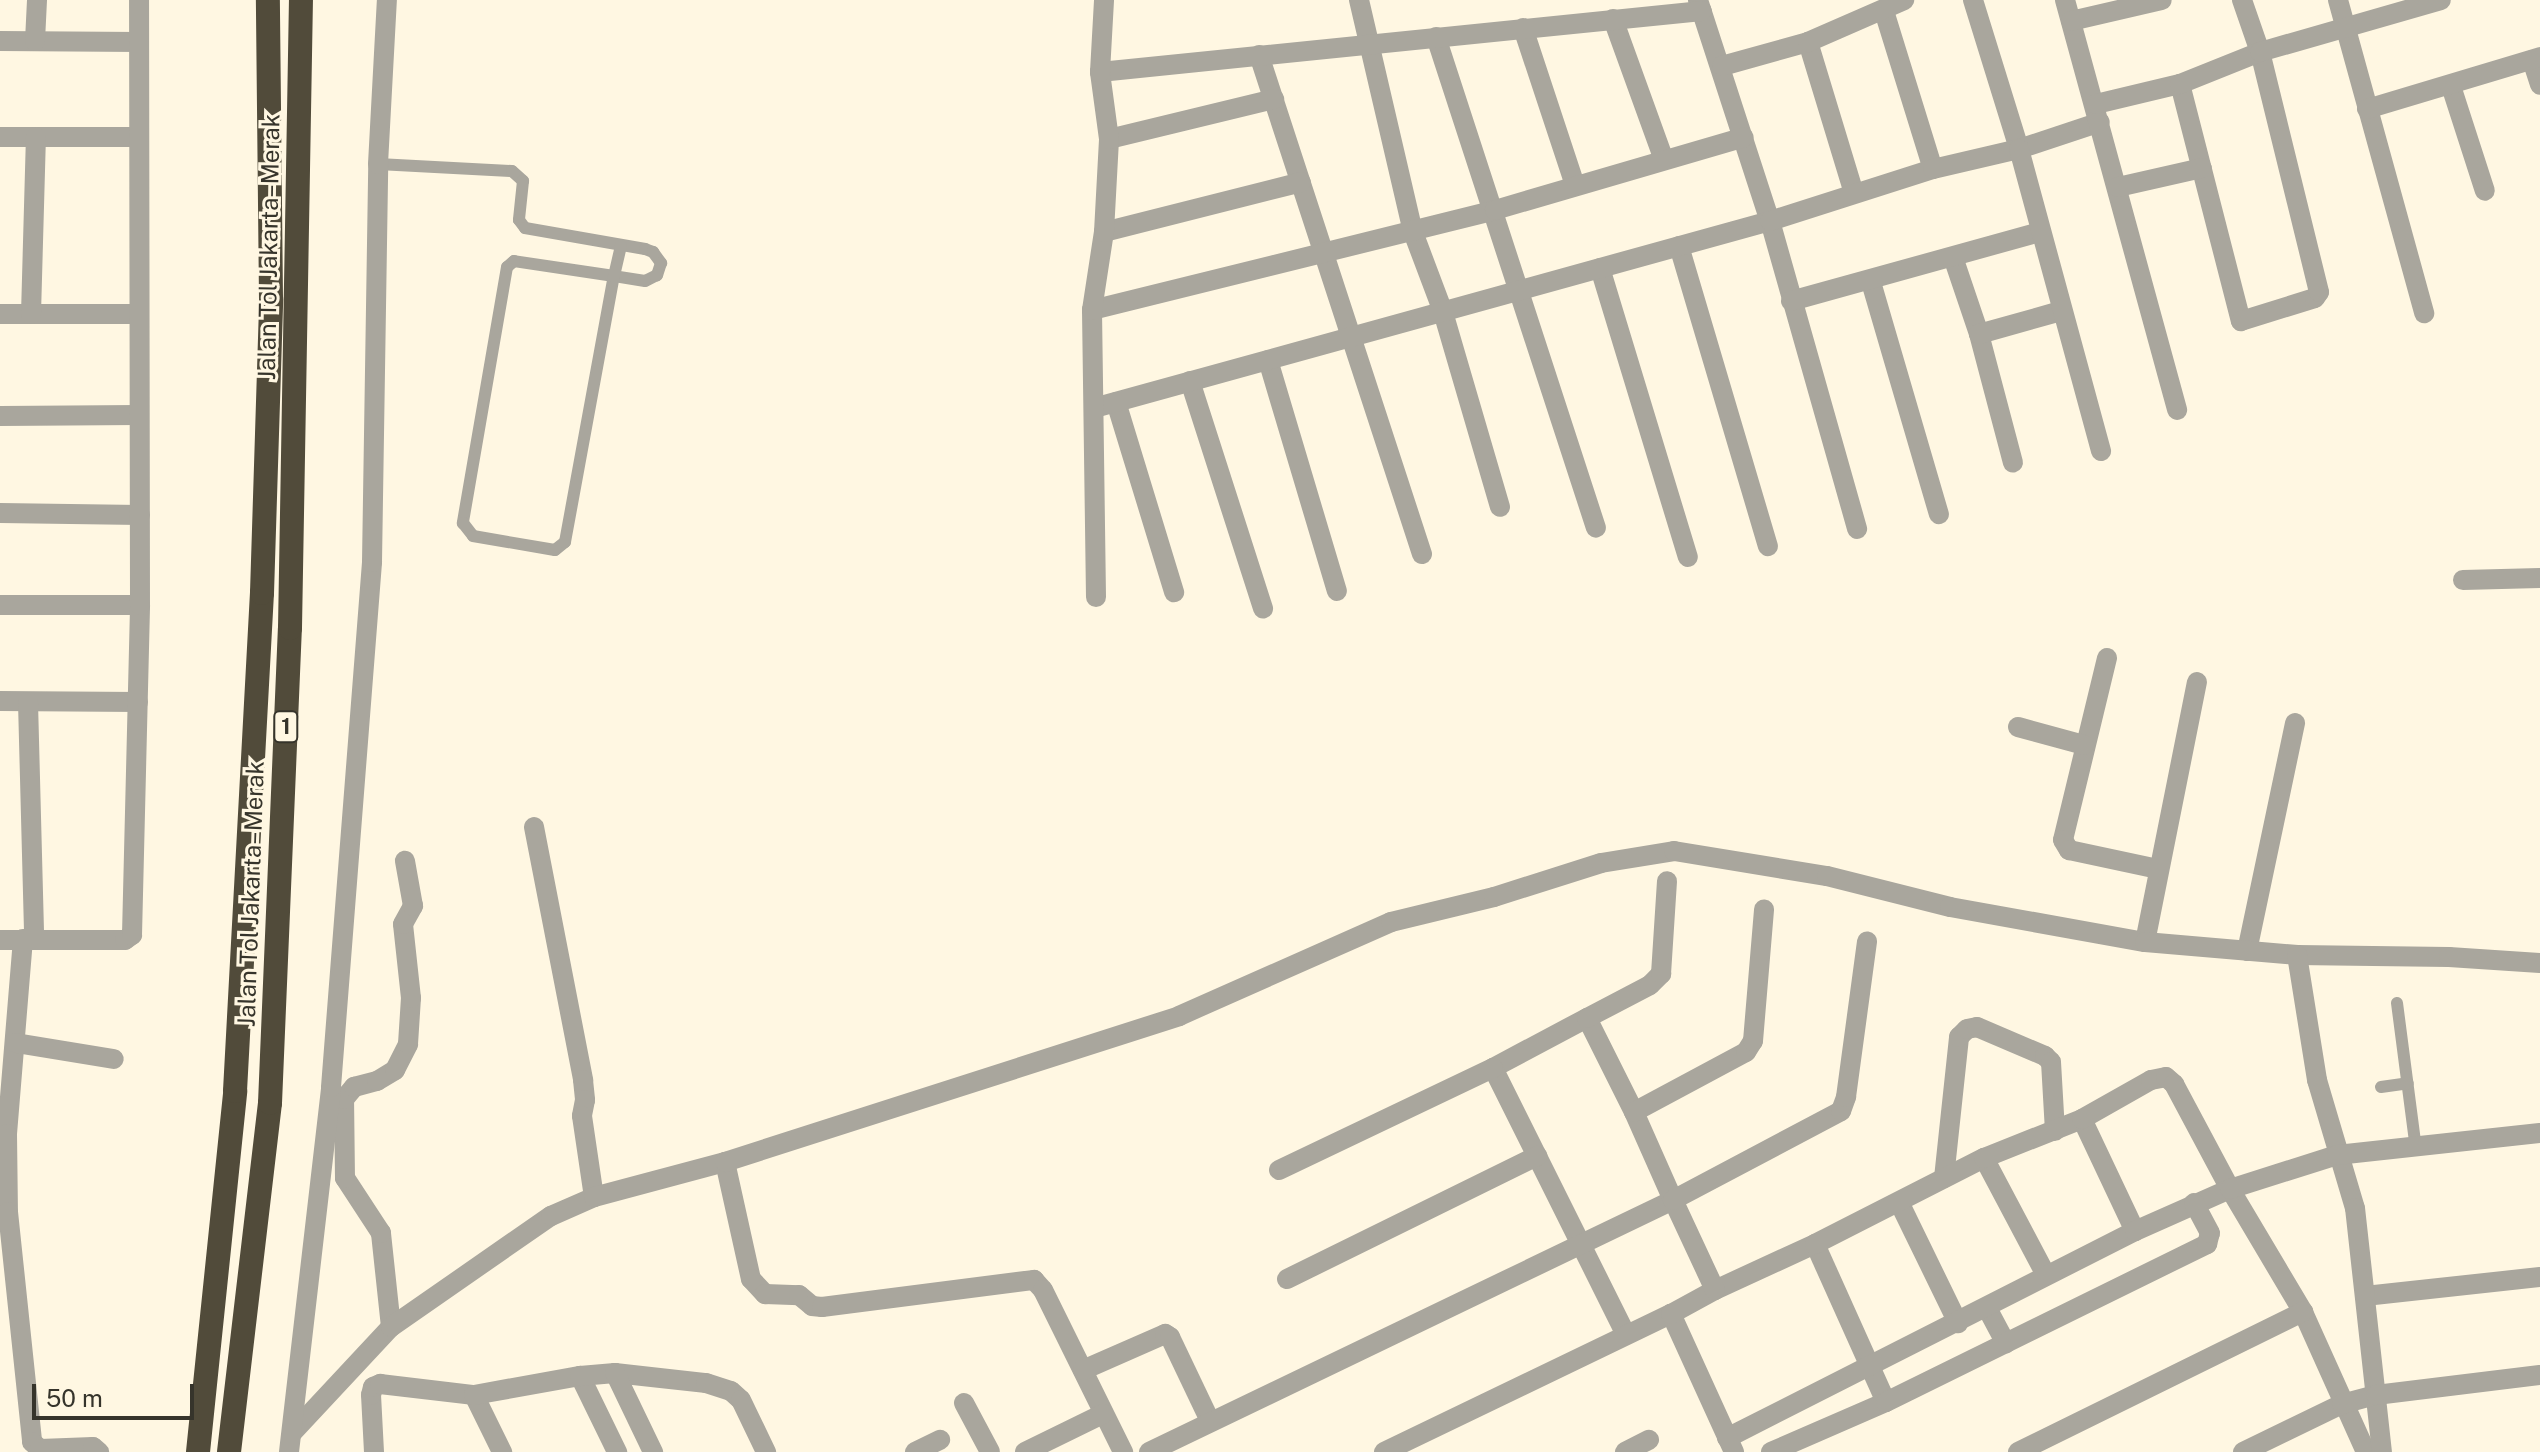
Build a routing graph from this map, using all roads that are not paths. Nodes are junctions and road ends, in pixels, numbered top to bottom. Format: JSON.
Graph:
{"nodes":[{"id":1,"x":37,"y":0,"type":"edge"},
{"id":2,"x":139,"y":0,"type":"edge"},
{"id":3,"x":268,"y":0,"type":"edge"},
{"id":4,"x":301,"y":0,"type":"edge"},
{"id":5,"x":387,"y":0,"type":"edge"},
{"id":6,"x":1104,"y":0,"type":"edge"},
{"id":7,"x":1359,"y":0,"type":"edge"},
{"id":8,"x":1904,"y":0,"type":"edge"},
{"id":9,"x":1973,"y":0,"type":"edge"},
{"id":10,"x":2065,"y":0,"type":"edge"},
{"id":11,"x":2242,"y":0,"type":"edge"},
{"id":12,"x":2338,"y":0,"type":"edge"},
{"id":13,"x":2441,"y":0,"type":"edge"},
{"id":14,"x":2156,"y":1,"type":"edge"},
{"id":15,"x":1700,"y":6,"type":"edge"},
{"id":16,"x":1649,"y":8,"type":"edge"},
{"id":17,"x":1884,"y":11,"type":"junction"},
{"id":18,"x":1613,"y":19,"type":"junction"},
{"id":19,"x":2071,"y":21,"type":"junction"},
{"id":20,"x":1523,"y":28,"type":"junction"},
{"id":21,"x":2346,"y":28,"type":"junction"},
{"id":22,"x":1436,"y":37,"type":"junction"},
{"id":23,"x":0,"y":41,"type":"edge"},
{"id":24,"x":35,"y":41,"type":"junction"},
{"id":25,"x":139,"y":42,"type":"junction"},
{"id":26,"x":1808,"y":42,"type":"junction"},
{"id":27,"x":1369,"y":43,"type":"junction"},
{"id":28,"x":2260,"y":52,"type":"junction"},
{"id":29,"x":1259,"y":55,"type":"junction"},
{"id":30,"x":2536,"y":58,"type":"edge"},
{"id":31,"x":1722,"y":66,"type":"junction"},
{"id":32,"x":1100,"y":72,"type":"junction"},
{"id":33,"x":2180,"y":84,"type":"junction"},
{"id":34,"x":2540,"y":85,"type":"edge"},
{"id":35,"x":2451,"y":86,"type":"junction"},
{"id":36,"x":1274,"y":99,"type":"junction"},
{"id":37,"x":2367,"y":109,"type":"junction"},
{"id":38,"x":2098,"y":113,"type":"junction"},
{"id":39,"x":0,"y":137,"type":"edge"},
{"id":40,"x":36,"y":137,"type":"junction"},
{"id":41,"x":138,"y":137,"type":"junction"},
{"id":42,"x":1744,"y":137,"type":"junction"},
{"id":43,"x":1109,"y":139,"type":"junction"},
{"id":44,"x":2019,"y":149,"type":"junction"},
{"id":45,"x":1664,"y":160,"type":"junction"},
{"id":46,"x":378,"y":164,"type":"junction"},
{"id":47,"x":2202,"y":168,"type":"junction"},
{"id":48,"x":1933,"y":169,"type":"junction"},
{"id":49,"x":1301,"y":182,"type":"junction"},
{"id":50,"x":1575,"y":185,"type":"junction"},
{"id":51,"x":2118,"y":187,"type":"junction"},
{"id":52,"x":2485,"y":191,"type":"dead end"},
{"id":53,"x":1854,"y":193,"type":"junction"},
{"id":54,"x":1495,"y":210,"type":"junction"},
{"id":55,"x":1770,"y":221,"type":"junction"},
{"id":56,"x":1104,"y":232,"type":"junction"},
{"id":57,"x":1413,"y":232,"type":"junction"},
{"id":58,"x":2039,"y":232,"type":"junction"},
{"id":59,"x":621,"y":246,"type":"junction"},
{"id":60,"x":1679,"y":246,"type":"junction"},
{"id":61,"x":1953,"y":257,"type":"junction"},
{"id":62,"x":1600,"y":268,"type":"junction"},
{"id":63,"x":614,"y":276,"type":"junction"},
{"id":64,"x":1871,"y":282,"type":"junction"},
{"id":65,"x":1521,"y":291,"type":"junction"},
{"id":66,"x":1791,"y":301,"type":"junction"},
{"id":67,"x":1092,"y":310,"type":"junction"},
{"id":68,"x":2061,"y":311,"type":"junction"},
{"id":69,"x":1443,"y":312,"type":"junction"},
{"id":70,"x":2424,"y":313,"type":"dead end"},
{"id":71,"x":0,"y":314,"type":"edge"},
{"id":72,"x":31,"y":314,"type":"junction"},
{"id":73,"x":138,"y":314,"type":"junction"},
{"id":74,"x":1979,"y":334,"type":"junction"},
{"id":75,"x":1268,"y":360,"type":"junction"},
{"id":76,"x":1190,"y":381,"type":"junction"},
{"id":77,"x":1116,"y":402,"type":"junction"},
{"id":78,"x":1094,"y":408,"type":"junction"},
{"id":79,"x":2177,"y":410,"type":"dead end"},
{"id":80,"x":138,"y":415,"type":"junction"},
{"id":81,"x":0,"y":416,"type":"edge"},
{"id":82,"x":2101,"y":451,"type":"dead end"},
{"id":83,"x":2013,"y":463,"type":"dead end"},
{"id":84,"x":1500,"y":507,"type":"dead end"},
{"id":85,"x":0,"y":513,"type":"edge"},
{"id":86,"x":1939,"y":514,"type":"dead end"},
{"id":87,"x":140,"y":515,"type":"junction"},
{"id":88,"x":1596,"y":528,"type":"dead end"},
{"id":89,"x":1857,"y":529,"type":"dead end"},
{"id":90,"x":1768,"y":546,"type":"dead end"},
{"id":91,"x":1422,"y":554,"type":"dead end"},
{"id":92,"x":1688,"y":557,"type":"dead end"},
{"id":93,"x":2540,"y":578,"type":"edge"},
{"id":94,"x":2463,"y":580,"type":"dead end"},
{"id":95,"x":1337,"y":591,"type":"dead end"},
{"id":96,"x":1174,"y":592,"type":"dead end"},
{"id":97,"x":1096,"y":597,"type":"dead end"},
{"id":98,"x":0,"y":605,"type":"edge"},
{"id":99,"x":140,"y":605,"type":"junction"},
{"id":100,"x":1263,"y":609,"type":"dead end"},
{"id":101,"x":2107,"y":658,"type":"dead end"},
{"id":102,"x":2197,"y":682,"type":"dead end"},
{"id":103,"x":0,"y":701,"type":"edge"},
{"id":104,"x":28,"y":702,"type":"junction"},
{"id":105,"x":138,"y":702,"type":"junction"},
{"id":106,"x":2295,"y":723,"type":"dead end"},
{"id":107,"x":2018,"y":727,"type":"dead end"},
{"id":108,"x":2084,"y":745,"type":"junction"},
{"id":109,"x":534,"y":827,"type":"dead end"},
{"id":110,"x":405,"y":861,"type":"dead end"},
{"id":111,"x":2158,"y":869,"type":"junction"},
{"id":112,"x":1667,"y":881,"type":"dead end"},
{"id":113,"x":1764,"y":909,"type":"dead end"},
{"id":114,"x":29,"y":939,"type":"junction"},
{"id":115,"x":0,"y":940,"type":"edge"},
{"id":116,"x":1867,"y":941,"type":"dead end"},
{"id":117,"x":2145,"y":942,"type":"junction"},
{"id":118,"x":2247,"y":951,"type":"junction"},
{"id":119,"x":2297,"y":955,"type":"junction"},
{"id":120,"x":2540,"y":963,"type":"edge"},
{"id":121,"x":2397,"y":1003,"type":"dead end"},
{"id":122,"x":1587,"y":1018,"type":"junction"},
{"id":123,"x":16,"y":1043,"type":"junction"},
{"id":124,"x":114,"y":1059,"type":"dead end"},
{"id":125,"x":1493,"y":1068,"type":"junction"},
{"id":126,"x":2408,"y":1083,"type":"junction"},
{"id":127,"x":2381,"y":1087,"type":"dead end"},
{"id":128,"x":1634,"y":1112,"type":"junction"},
{"id":129,"x":2082,"y":1119,"type":"junction"},
{"id":130,"x":2055,"y":1131,"type":"junction"},
{"id":131,"x":2540,"y":1133,"type":"edge"},
{"id":132,"x":3,"y":1134,"type":"edge"},
{"id":133,"x":2416,"y":1149,"type":"junction"},
{"id":134,"x":2337,"y":1155,"type":"junction"},
{"id":135,"x":1537,"y":1156,"type":"junction"},
{"id":136,"x":1984,"y":1158,"type":"junction"},
{"id":137,"x":725,"y":1162,"type":"junction"},
{"id":138,"x":1279,"y":1170,"type":"dead end"},
{"id":139,"x":1944,"y":1178,"type":"junction"},
{"id":140,"x":2230,"y":1189,"type":"junction"},
{"id":141,"x":594,"y":1197,"type":"junction"},
{"id":142,"x":1673,"y":1200,"type":"junction"},
{"id":143,"x":1899,"y":1202,"type":"junction"},
{"id":144,"x":2194,"y":1203,"type":"junction"},
{"id":145,"x":2135,"y":1231,"type":"junction"},
{"id":146,"x":1815,"y":1244,"type":"junction"},
{"id":147,"x":1582,"y":1245,"type":"junction"},
{"id":148,"x":2046,"y":1275,"type":"junction"},
{"id":149,"x":2540,"y":1277,"type":"edge"},
{"id":150,"x":1287,"y":1279,"type":"dead end"},
{"id":151,"x":1715,"y":1290,"type":"junction"},
{"id":152,"x":2365,"y":1296,"type":"junction"},
{"id":153,"x":1987,"y":1308,"type":"junction"},
{"id":154,"x":2303,"y":1312,"type":"junction"},
{"id":155,"x":1671,"y":1314,"type":"junction"},
{"id":156,"x":1958,"y":1323,"type":"junction"},
{"id":157,"x":391,"y":1327,"type":"junction"},
{"id":158,"x":1626,"y":1335,"type":"junction"},
{"id":159,"x":2006,"y":1343,"type":"junction"},
{"id":160,"x":1869,"y":1367,"type":"junction"},
{"id":161,"x":1083,"y":1370,"type":"junction"},
{"id":162,"x":615,"y":1373,"type":"junction"},
{"id":163,"x":2540,"y":1375,"type":"edge"},
{"id":164,"x":580,"y":1376,"type":"junction"},
{"id":165,"x":474,"y":1395,"type":"junction"},
{"id":166,"x":2376,"y":1395,"type":"junction"},
{"id":167,"x":1886,"y":1402,"type":"junction"},
{"id":168,"x":964,"y":1403,"type":"dead end"},
{"id":169,"x":2342,"y":1404,"type":"junction"},
{"id":170,"x":1103,"y":1414,"type":"junction"},
{"id":171,"x":1210,"y":1421,"type":"junction"},
{"id":172,"x":940,"y":1440,"type":"dead end"},
{"id":173,"x":1649,"y":1440,"type":"dead end"},
{"id":174,"x":291,"y":1443,"type":"edge"},
{"id":175,"x":1731,"y":1445,"type":"edge"},
{"id":176,"x":99,"y":1452,"type":"edge"},
{"id":177,"x":198,"y":1452,"type":"edge"},
{"id":178,"x":229,"y":1452,"type":"edge"},
{"id":179,"x":374,"y":1452,"type":"edge"},
{"id":180,"x":502,"y":1452,"type":"edge"},
{"id":181,"x":617,"y":1452,"type":"edge"},
{"id":182,"x":653,"y":1452,"type":"edge"},
{"id":183,"x":766,"y":1452,"type":"edge"},
{"id":184,"x":915,"y":1452,"type":"edge"},
{"id":185,"x":990,"y":1452,"type":"edge"},
{"id":186,"x":1025,"y":1452,"type":"edge"},
{"id":187,"x":1123,"y":1452,"type":"edge"},
{"id":188,"x":1149,"y":1452,"type":"edge"},
{"id":189,"x":1384,"y":1452,"type":"edge"},
{"id":190,"x":1625,"y":1452,"type":"edge"},
{"id":191,"x":1771,"y":1452,"type":"edge"},
{"id":192,"x":2018,"y":1452,"type":"edge"},
{"id":193,"x":2243,"y":1452,"type":"edge"},
{"id":194,"x":2366,"y":1452,"type":"edge"},
{"id":195,"x":2382,"y":1452,"type":"edge"}],
"edges":[{"from":1,"to":24,"type":"street"},
{"from":2,"to":25,"type":"street"},
{"from":3,"to":177,"type":"highway","name":"Jalan Tol Jakarta–Merak","number":"1"},
{"from":4,"to":178,"type":"highway","name":"Jalan Tol Jakarta–Merak","number":"1"},
{"from":5,"to":46,"type":"street"},
{"from":6,"to":32,"type":"street"},
{"from":7,"to":27,"type":"street"},
{"from":8,"to":17,"type":"street"},
{"from":9,"to":44,"type":"street"},
{"from":10,"to":19,"type":"street"},
{"from":11,"to":28,"type":"street"},
{"from":12,"to":21,"type":"street"},
{"from":13,"to":21,"type":"street"},
{"from":14,"to":19,"type":"street"},
{"from":15,"to":16,"type":"street"},
{"from":15,"to":31,"type":"street"},
{"from":16,"to":18,"type":"street"},
{"from":17,"to":26,"type":"street"},
{"from":17,"to":48,"type":"street"},
{"from":18,"to":20,"type":"street"},
{"from":18,"to":45,"type":"street"},
{"from":19,"to":38,"type":"street"},
{"from":20,"to":22,"type":"street"},
{"from":20,"to":50,"type":"street"},
{"from":21,"to":28,"type":"street"},
{"from":21,"to":37,"type":"street"},
{"from":22,"to":27,"type":"street"},
{"from":22,"to":54,"type":"street"},
{"from":23,"to":24,"type":"street"},
{"from":24,"to":25,"type":"street"},
{"from":25,"to":41,"type":"street"},
{"from":26,"to":31,"type":"street"},
{"from":26,"to":53,"type":"street"},
{"from":27,"to":29,"type":"street"},
{"from":27,"to":57,"type":"street"},
{"from":28,"to":33,"type":"street"},
{"from":28,"to":47,"type":"street"},
{"from":29,"to":32,"type":"street"},
{"from":29,"to":36,"type":"street"},
{"from":30,"to":34,"type":"street"},
{"from":30,"to":35,"type":"street"},
{"from":31,"to":42,"type":"street"},
{"from":32,"to":43,"type":"street"},
{"from":33,"to":38,"type":"street"},
{"from":33,"to":47,"type":"street"},
{"from":35,"to":37,"type":"street"},
{"from":35,"to":52,"type":"street"},
{"from":36,"to":43,"type":"street"},
{"from":36,"to":49,"type":"street"},
{"from":37,"to":70,"type":"street"},
{"from":38,"to":44,"type":"street"},
{"from":38,"to":51,"type":"street"},
{"from":39,"to":40,"type":"street"},
{"from":40,"to":41,"type":"street"},
{"from":40,"to":72,"type":"street"},
{"from":41,"to":73,"type":"street"},
{"from":42,"to":45,"type":"street"},
{"from":42,"to":55,"type":"street"},
{"from":43,"to":56,"type":"street"},
{"from":44,"to":48,"type":"street"},
{"from":44,"to":58,"type":"street"},
{"from":45,"to":50,"type":"street"},
{"from":46,"to":59,"type":"lane"},
{"from":46,"to":174,"type":"street"},
{"from":47,"to":51,"type":"street"},
{"from":48,"to":53,"type":"street"},
{"from":49,"to":56,"type":"street"},
{"from":49,"to":91,"type":"street"},
{"from":50,"to":54,"type":"street"},
{"from":51,"to":79,"type":"street"},
{"from":53,"to":55,"type":"street"},
{"from":54,"to":57,"type":"street"},
{"from":54,"to":65,"type":"street"},
{"from":55,"to":60,"type":"street"},
{"from":55,"to":66,"type":"street"},
{"from":56,"to":67,"type":"street"},
{"from":57,"to":67,"type":"street"},
{"from":57,"to":69,"type":"street"},
{"from":58,"to":61,"type":"street"},
{"from":58,"to":68,"type":"street"},
{"from":59,"to":63,"type":"lane"},
{"from":59,"to":63,"type":"lane"},
{"from":60,"to":62,"type":"street"},
{"from":60,"to":90,"type":"street"},
{"from":61,"to":64,"type":"street"},
{"from":61,"to":74,"type":"street"},
{"from":62,"to":65,"type":"street"},
{"from":62,"to":92,"type":"street"},
{"from":63,"to":63,"type":"lane"},
{"from":64,"to":66,"type":"street"},
{"from":64,"to":86,"type":"street"},
{"from":65,"to":69,"type":"street"},
{"from":65,"to":88,"type":"street"},
{"from":66,"to":89,"type":"street"},
{"from":67,"to":78,"type":"street"},
{"from":68,"to":74,"type":"street"},
{"from":68,"to":82,"type":"street"},
{"from":69,"to":75,"type":"street"},
{"from":69,"to":84,"type":"street"},
{"from":71,"to":72,"type":"street"},
{"from":72,"to":73,"type":"street"},
{"from":73,"to":80,"type":"street"},
{"from":74,"to":83,"type":"street"},
{"from":75,"to":76,"type":"street"},
{"from":75,"to":95,"type":"street"},
{"from":76,"to":77,"type":"street"},
{"from":76,"to":100,"type":"street"},
{"from":77,"to":78,"type":"street"},
{"from":77,"to":96,"type":"street"},
{"from":78,"to":97,"type":"street"},
{"from":80,"to":81,"type":"street"},
{"from":80,"to":87,"type":"street"},
{"from":85,"to":87,"type":"street"},
{"from":87,"to":99,"type":"street"},
{"from":93,"to":94,"type":"street"},
{"from":98,"to":99,"type":"street"},
{"from":99,"to":105,"type":"street"},
{"from":101,"to":108,"type":"street"},
{"from":102,"to":111,"type":"street"},
{"from":103,"to":104,"type":"street"},
{"from":104,"to":105,"type":"street"},
{"from":104,"to":114,"type":"street"},
{"from":105,"to":114,"type":"street"},
{"from":106,"to":118,"type":"street"},
{"from":107,"to":108,"type":"street"},
{"from":108,"to":111,"type":"street"},
{"from":109,"to":141,"type":"street"},
{"from":110,"to":157,"type":"street"},
{"from":111,"to":117,"type":"street"},
{"from":112,"to":122,"type":"street"},
{"from":113,"to":128,"type":"street"},
{"from":114,"to":115,"type":"street"},
{"from":114,"to":123,"type":"street"},
{"from":116,"to":142,"type":"street"},
{"from":117,"to":118,"type":"street"},
{"from":117,"to":137,"type":"street"},
{"from":118,"to":119,"type":"street"},
{"from":119,"to":120,"type":"street"},
{"from":119,"to":134,"type":"street"},
{"from":121,"to":126,"type":"lane"},
{"from":122,"to":125,"type":"street"},
{"from":122,"to":128,"type":"street"},
{"from":123,"to":124,"type":"street"},
{"from":123,"to":132,"type":"street"},
{"from":125,"to":135,"type":"street"},
{"from":125,"to":138,"type":"street"},
{"from":126,"to":127,"type":"lane"},
{"from":126,"to":133,"type":"lane"},
{"from":128,"to":142,"type":"street"},
{"from":129,"to":130,"type":"street"},
{"from":129,"to":140,"type":"street"},
{"from":129,"to":145,"type":"street"},
{"from":130,"to":136,"type":"street"},
{"from":130,"to":139,"type":"street"},
{"from":131,"to":133,"type":"street"},
{"from":132,"to":176,"type":"street"},
{"from":133,"to":134,"type":"street"},
{"from":134,"to":140,"type":"street"},
{"from":134,"to":152,"type":"street"},
{"from":135,"to":147,"type":"street"},
{"from":135,"to":150,"type":"street"},
{"from":136,"to":139,"type":"street"},
{"from":136,"to":148,"type":"street"},
{"from":137,"to":141,"type":"street"},
{"from":137,"to":161,"type":"street"},
{"from":139,"to":143,"type":"street"},
{"from":140,"to":144,"type":"street"},
{"from":140,"to":154,"type":"street"},
{"from":141,"to":157,"type":"street"},
{"from":142,"to":147,"type":"street"},
{"from":142,"to":151,"type":"street"},
{"from":143,"to":146,"type":"street"},
{"from":143,"to":156,"type":"street"},
{"from":144,"to":145,"type":"street"},
{"from":144,"to":159,"type":"street"},
{"from":145,"to":148,"type":"street"},
{"from":146,"to":151,"type":"street"},
{"from":146,"to":160,"type":"street"},
{"from":147,"to":158,"type":"street"},
{"from":147,"to":171,"type":"street"},
{"from":148,"to":153,"type":"street"},
{"from":149,"to":152,"type":"street"},
{"from":151,"to":155,"type":"street"},
{"from":152,"to":166,"type":"street"},
{"from":153,"to":156,"type":"street"},
{"from":153,"to":159,"type":"street"},
{"from":154,"to":169,"type":"street"},
{"from":154,"to":192,"type":"street"},
{"from":155,"to":158,"type":"street"},
{"from":155,"to":175,"type":"street"},
{"from":156,"to":160,"type":"street"},
{"from":157,"to":174,"type":"street"},
{"from":158,"to":189,"type":"street"},
{"from":159,"to":167,"type":"street"},
{"from":160,"to":167,"type":"street"},
{"from":160,"to":175,"type":"street"},
{"from":161,"to":170,"type":"street"},
{"from":161,"to":171,"type":"street"},
{"from":162,"to":164,"type":"street"},
{"from":162,"to":182,"type":"street"},
{"from":162,"to":183,"type":"street"},
{"from":163,"to":166,"type":"street"},
{"from":164,"to":165,"type":"street"},
{"from":164,"to":181,"type":"street"},
{"from":165,"to":179,"type":"street"},
{"from":165,"to":180,"type":"street"},
{"from":166,"to":169,"type":"street"},
{"from":166,"to":195,"type":"street"},
{"from":167,"to":191,"type":"street"},
{"from":168,"to":185,"type":"street"},
{"from":169,"to":193,"type":"street"},
{"from":169,"to":194,"type":"street"},
{"from":170,"to":186,"type":"street"},
{"from":170,"to":187,"type":"street"},
{"from":171,"to":188,"type":"street"},
{"from":172,"to":184,"type":"street"},
{"from":173,"to":190,"type":"street"}]}
